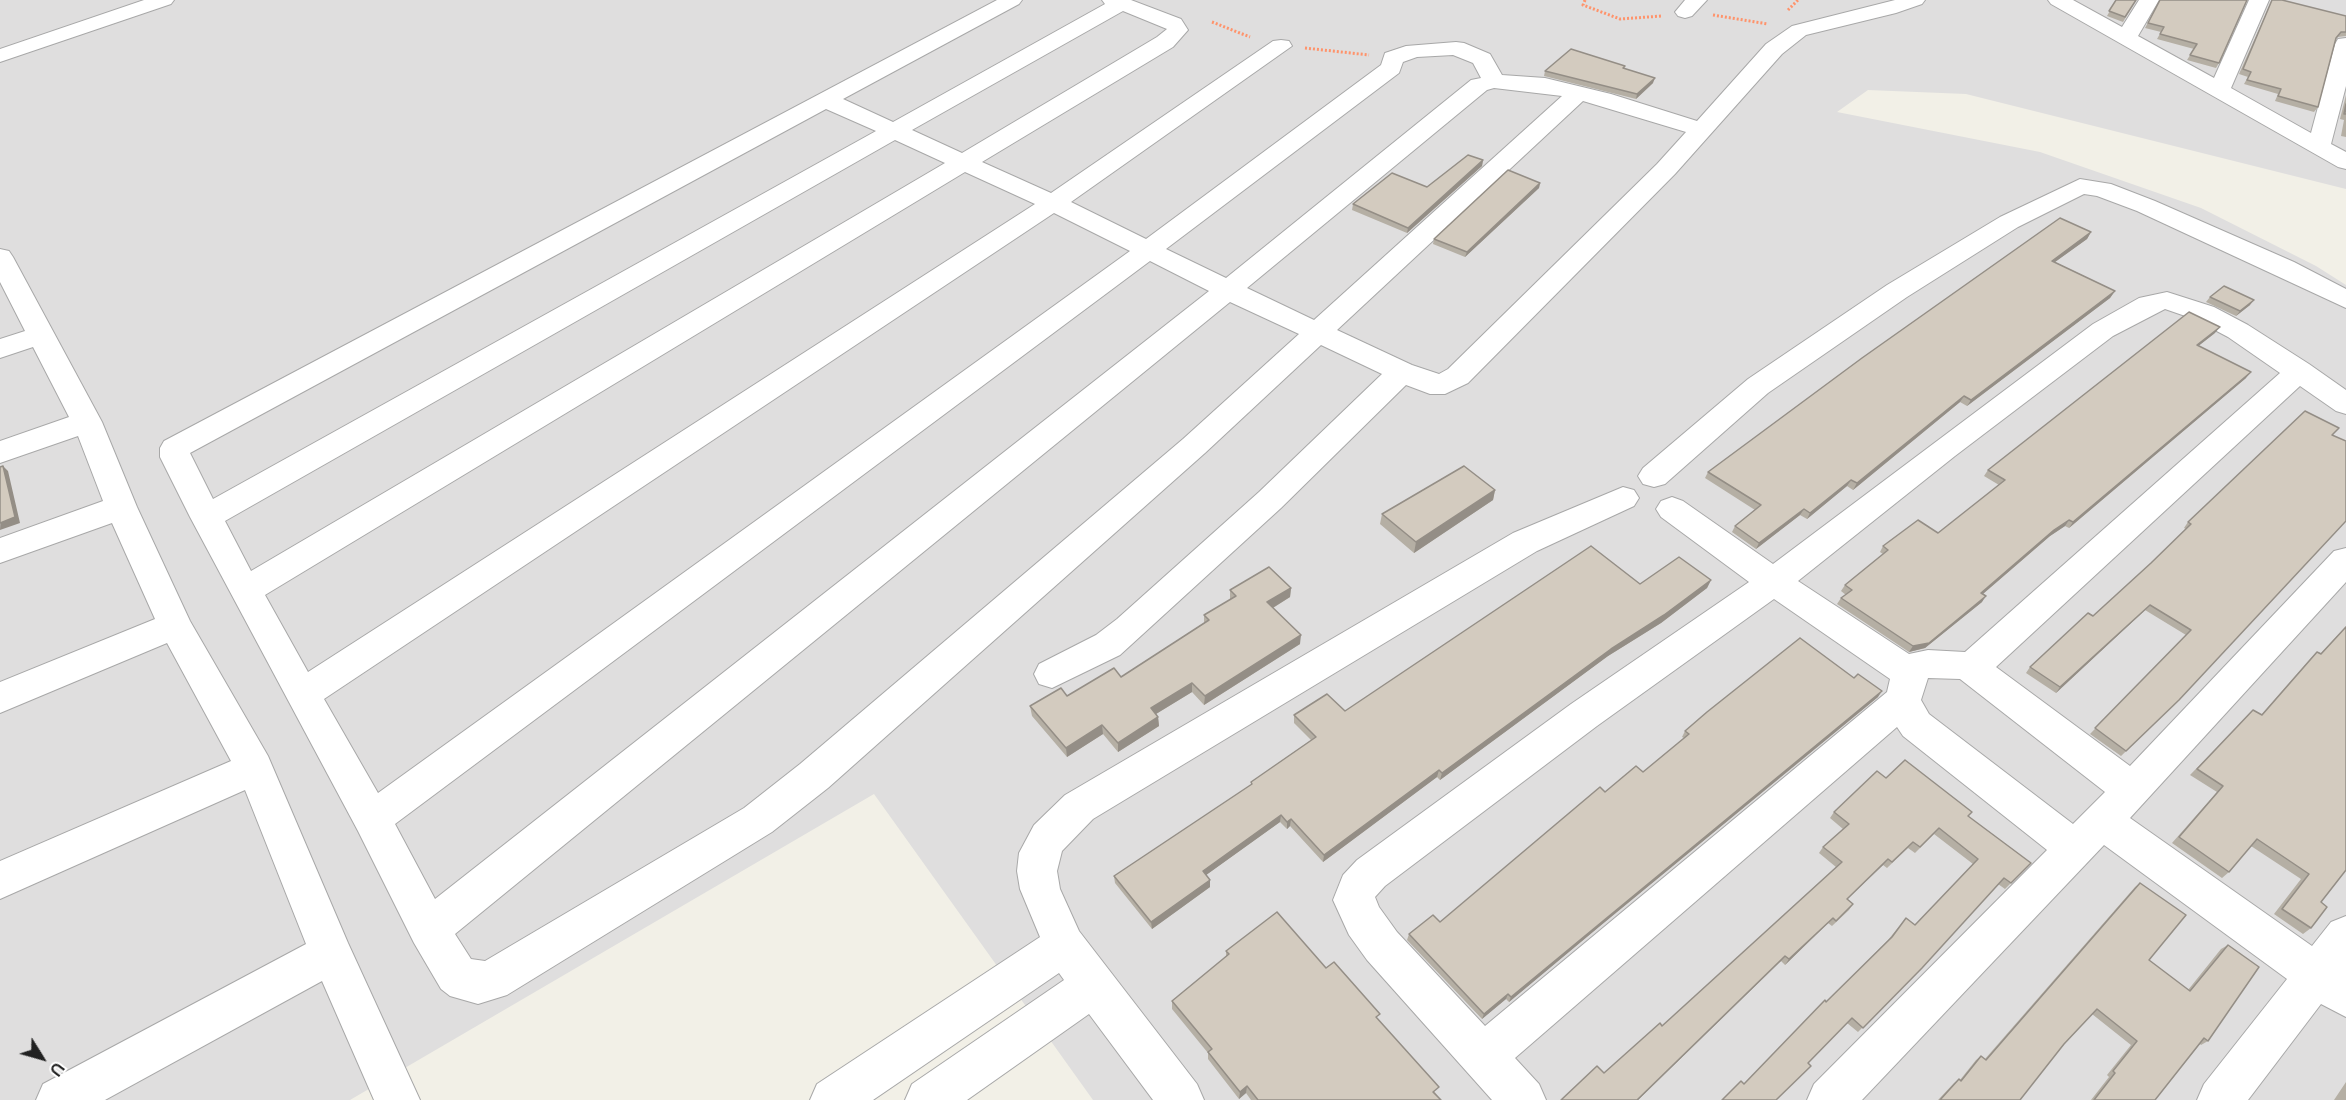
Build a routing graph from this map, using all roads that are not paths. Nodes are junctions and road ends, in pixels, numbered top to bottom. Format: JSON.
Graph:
{"nodes":[{"id":1,"x":164,"y":0,"type":"edge"},
{"id":2,"x":1012,"y":0,"type":"edge"},
{"id":3,"x":1915,"y":0,"type":"edge"},
{"id":4,"x":2058,"y":0,"type":"edge"},
{"id":5,"x":2149,"y":0,"type":"edge"},
{"id":6,"x":2259,"y":0,"type":"edge"},
{"id":7,"x":1117,"y":2,"type":"edge"},
{"id":8,"x":2126,"y":38,"type":"junction"},
{"id":9,"x":2346,"y":44,"type":"edge"},
{"id":10,"x":1281,"y":46,"type":"dead end"},
{"id":11,"x":0,"y":56,"type":"edge"},
{"id":12,"x":1494,"y":81,"type":"junction"},
{"id":13,"x":2220,"y":89,"type":"junction"},
{"id":14,"x":1578,"y":93,"type":"junction"},
{"id":15,"x":826,"y":100,"type":"junction"},
{"id":16,"x":894,"y":129,"type":"junction"},
{"id":17,"x":1703,"y":130,"type":"junction"},
{"id":18,"x":2319,"y":146,"type":"junction"},
{"id":19,"x":964,"y":161,"type":"junction"},
{"id":20,"x":2346,"y":162,"type":"edge"},
{"id":21,"x":1053,"y":203,"type":"junction"},
{"id":22,"x":1148,"y":250,"type":"junction"},
{"id":23,"x":0,"y":257,"type":"edge"},
{"id":24,"x":1228,"y":290,"type":"junction"},
{"id":25,"x":2346,"y":300,"type":"edge"},
{"id":26,"x":1319,"y":333,"type":"junction"},
{"id":27,"x":41,"y":335,"type":"junction"},
{"id":28,"x":0,"y":349,"type":"edge"},
{"id":29,"x":2299,"y":371,"type":"junction"},
{"id":30,"x":1402,"y":372,"type":"junction"},
{"id":31,"x":2346,"y":404,"type":"edge"},
{"id":32,"x":87,"y":422,"type":"junction"},
{"id":33,"x":0,"y":452,"type":"edge"},
{"id":34,"x":1654,"y":476,"type":"junction"},
{"id":35,"x":1623,"y":498,"type":"junction"},
{"id":36,"x":121,"y":507,"type":"junction"},
{"id":37,"x":1672,"y":508,"type":"junction"},
{"id":38,"x":206,"y":517,"type":"junction"},
{"id":39,"x":0,"y":551,"type":"edge"},
{"id":40,"x":2346,"y":560,"type":"edge"},
{"id":41,"x":1774,"y":582,"type":"junction"},
{"id":42,"x":245,"y":591,"type":"junction"},
{"id":43,"x":175,"y":625,"type":"junction"},
{"id":44,"x":1971,"y":668,"type":"junction"},
{"id":45,"x":1052,"y":674,"type":"dead end"},
{"id":46,"x":1906,"y":686,"type":"junction"},
{"id":47,"x":303,"y":694,"type":"junction"},
{"id":48,"x":0,"y":698,"type":"edge"},
{"id":49,"x":255,"y":768,"type":"junction"},
{"id":50,"x":2132,"y":790,"type":"junction"},
{"id":51,"x":372,"y":819,"type":"junction"},
{"id":52,"x":2088,"y":834,"type":"junction"},
{"id":53,"x":0,"y":880,"type":"edge"},
{"id":54,"x":429,"y":928,"type":"junction"},
{"id":55,"x":2346,"y":936,"type":"edge"},
{"id":56,"x":1064,"y":945,"type":"junction"},
{"id":57,"x":331,"y":953,"type":"junction"},
{"id":58,"x":1095,"y":984,"type":"junction"},
{"id":59,"x":2331,"y":986,"type":"edge"},
{"id":60,"x":1484,"y":1056,"type":"junction"},
{"id":61,"x":59,"y":1100,"type":"edge"},
{"id":62,"x":397,"y":1100,"type":"edge"},
{"id":63,"x":833,"y":1100,"type":"edge"},
{"id":64,"x":928,"y":1100,"type":"edge"},
{"id":65,"x":1181,"y":1100,"type":"edge"},
{"id":66,"x":1523,"y":1100,"type":"edge"},
{"id":67,"x":1830,"y":1100,"type":"edge"},
{"id":68,"x":2220,"y":1100,"type":"edge"}],
"edges":[{"from":1,"to":11,"type":"street"},
{"from":2,"to":15,"type":"street"},
{"from":3,"to":17,"type":"street"},
{"from":4,"to":8,"type":"street"},
{"from":5,"to":8,"type":"street"},
{"from":6,"to":13,"type":"street"},
{"from":7,"to":16,"type":"street"},
{"from":7,"to":19,"type":"street"},
{"from":8,"to":13,"type":"street"},
{"from":9,"to":18,"type":"street"},
{"from":10,"to":21,"type":"street"},
{"from":12,"to":14,"type":"street"},
{"from":12,"to":22,"type":"street"},
{"from":12,"to":24,"type":"street"},
{"from":13,"to":18,"type":"street"},
{"from":14,"to":17,"type":"street"},
{"from":14,"to":26,"type":"street"},
{"from":15,"to":16,"type":"street"},
{"from":15,"to":38,"type":"street"},
{"from":16,"to":19,"type":"street"},
{"from":16,"to":38,"type":"street"},
{"from":17,"to":30,"type":"street"},
{"from":18,"to":20,"type":"street"},
{"from":19,"to":21,"type":"street"},
{"from":19,"to":42,"type":"street"},
{"from":21,"to":22,"type":"street"},
{"from":21,"to":47,"type":"street"},
{"from":22,"to":24,"type":"street"},
{"from":22,"to":51,"type":"street"},
{"from":23,"to":27,"type":"street"},
{"from":24,"to":26,"type":"street"},
{"from":24,"to":54,"type":"street"},
{"from":25,"to":34,"type":"street"},
{"from":26,"to":30,"type":"street"},
{"from":26,"to":54,"type":"street"},
{"from":27,"to":28,"type":"street"},
{"from":27,"to":32,"type":"street"},
{"from":29,"to":31,"type":"street"},
{"from":29,"to":41,"type":"street"},
{"from":29,"to":44,"type":"street"},
{"from":30,"to":45,"type":"street"},
{"from":32,"to":33,"type":"street"},
{"from":32,"to":36,"type":"street"},
{"from":34,"to":35,"type":"street"},
{"from":34,"to":37,"type":"street"},
{"from":35,"to":37,"type":"street"},
{"from":35,"to":56,"type":"street"},
{"from":36,"to":39,"type":"street"},
{"from":36,"to":43,"type":"street"},
{"from":37,"to":41,"type":"street"},
{"from":38,"to":42,"type":"street"},
{"from":40,"to":50,"type":"street"},
{"from":41,"to":46,"type":"street"},
{"from":41,"to":60,"type":"street"},
{"from":42,"to":47,"type":"street"},
{"from":43,"to":48,"type":"street"},
{"from":43,"to":49,"type":"street"},
{"from":44,"to":46,"type":"street"},
{"from":44,"to":50,"type":"street"},
{"from":46,"to":52,"type":"street"},
{"from":46,"to":60,"type":"street"},
{"from":47,"to":51,"type":"street"},
{"from":49,"to":53,"type":"street"},
{"from":49,"to":57,"type":"street"},
{"from":50,"to":52,"type":"street"},
{"from":51,"to":54,"type":"street"},
{"from":52,"to":59,"type":"street"},
{"from":52,"to":67,"type":"street"},
{"from":55,"to":59,"type":"street"},
{"from":56,"to":58,"type":"street"},
{"from":56,"to":63,"type":"street"},
{"from":57,"to":61,"type":"street"},
{"from":57,"to":62,"type":"street"},
{"from":58,"to":64,"type":"street"},
{"from":58,"to":65,"type":"street"},
{"from":59,"to":68,"type":"street"},
{"from":60,"to":66,"type":"street"}]}
